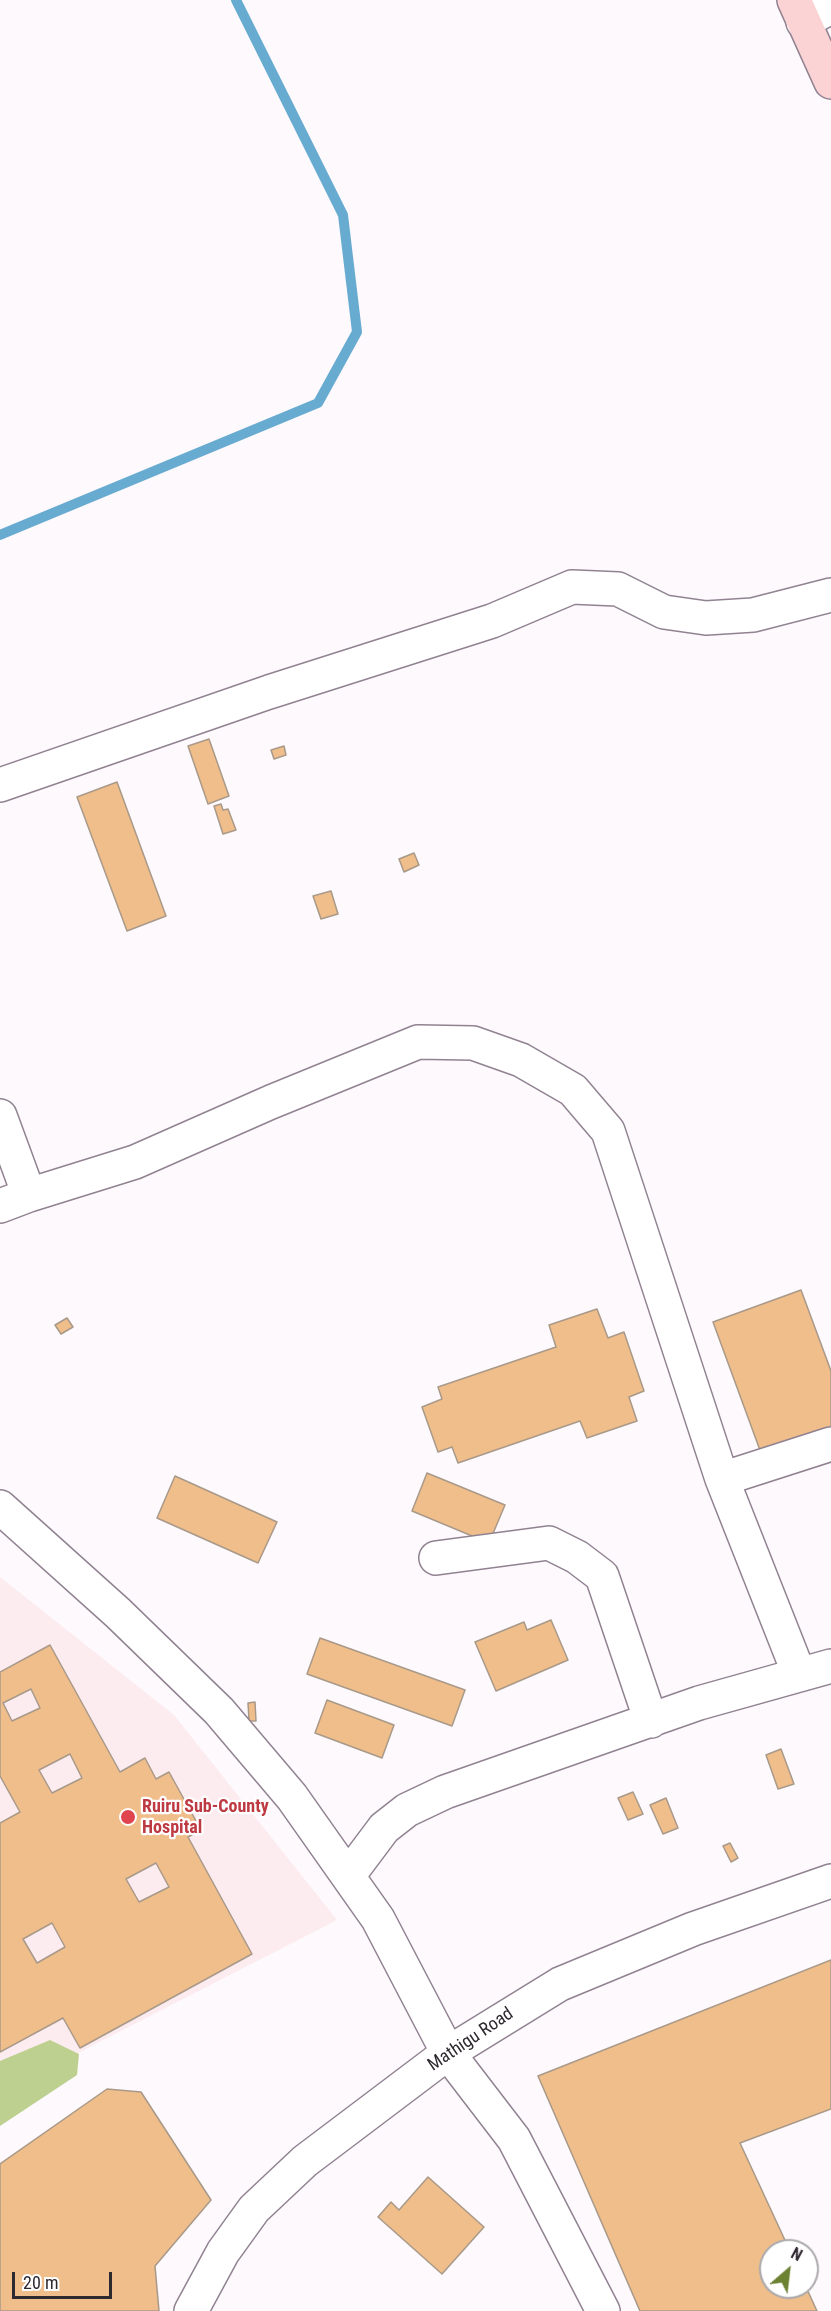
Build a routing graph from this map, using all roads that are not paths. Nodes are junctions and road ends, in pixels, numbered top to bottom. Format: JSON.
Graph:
{"nodes":[{"id":1,"x":831,"y":7,"type":"edge"},
{"id":2,"x":798,"y":11,"type":"edge"},
{"id":3,"x":831,"y":82,"type":"edge"},
{"id":4,"x":831,"y":595,"type":"edge"},
{"id":5,"x":0,"y":785,"type":"edge"},
{"id":6,"x":0,"y":1116,"type":"edge"},
{"id":7,"x":14,"y":1200,"type":"edge"},
{"id":8,"x":831,"y":1444,"type":"edge"},
{"id":9,"x":722,"y":1479,"type":"junction"},
{"id":10,"x":0,"y":1507,"type":"edge"},
{"id":11,"x":436,"y":1558,"type":"dead end"},
{"id":12,"x":831,"y":1666,"type":"edge"},
{"id":13,"x":799,"y":1674,"type":"junction"},
{"id":14,"x":651,"y":1720,"type":"junction"},
{"id":15,"x":348,"y":1876,"type":"junction"},
{"id":16,"x":831,"y":1881,"type":"edge"},
{"id":17,"x":448,"y":2053,"type":"junction"},
{"id":18,"x":191,"y":2311,"type":"edge"},
{"id":19,"x":603,"y":2311,"type":"edge"}],
"edges":[{"from":1,"to":2,"type":"street"},
{"from":2,"to":3,"type":"main road"},
{"from":4,"to":5,"type":"street"},
{"from":6,"to":7,"type":"street"},
{"from":7,"to":9,"type":"street"},
{"from":8,"to":9,"type":"street"},
{"from":9,"to":13,"type":"street"},
{"from":10,"to":15,"type":"street"},
{"from":11,"to":14,"type":"street"},
{"from":12,"to":13,"type":"street"},
{"from":13,"to":14,"type":"street"},
{"from":14,"to":15,"type":"street"},
{"from":15,"to":17,"type":"street"},
{"from":16,"to":17,"type":"street","name":"Mathigu Road"},
{"from":17,"to":18,"type":"street","name":"Mathigu Road"},
{"from":17,"to":19,"type":"street"}]}
